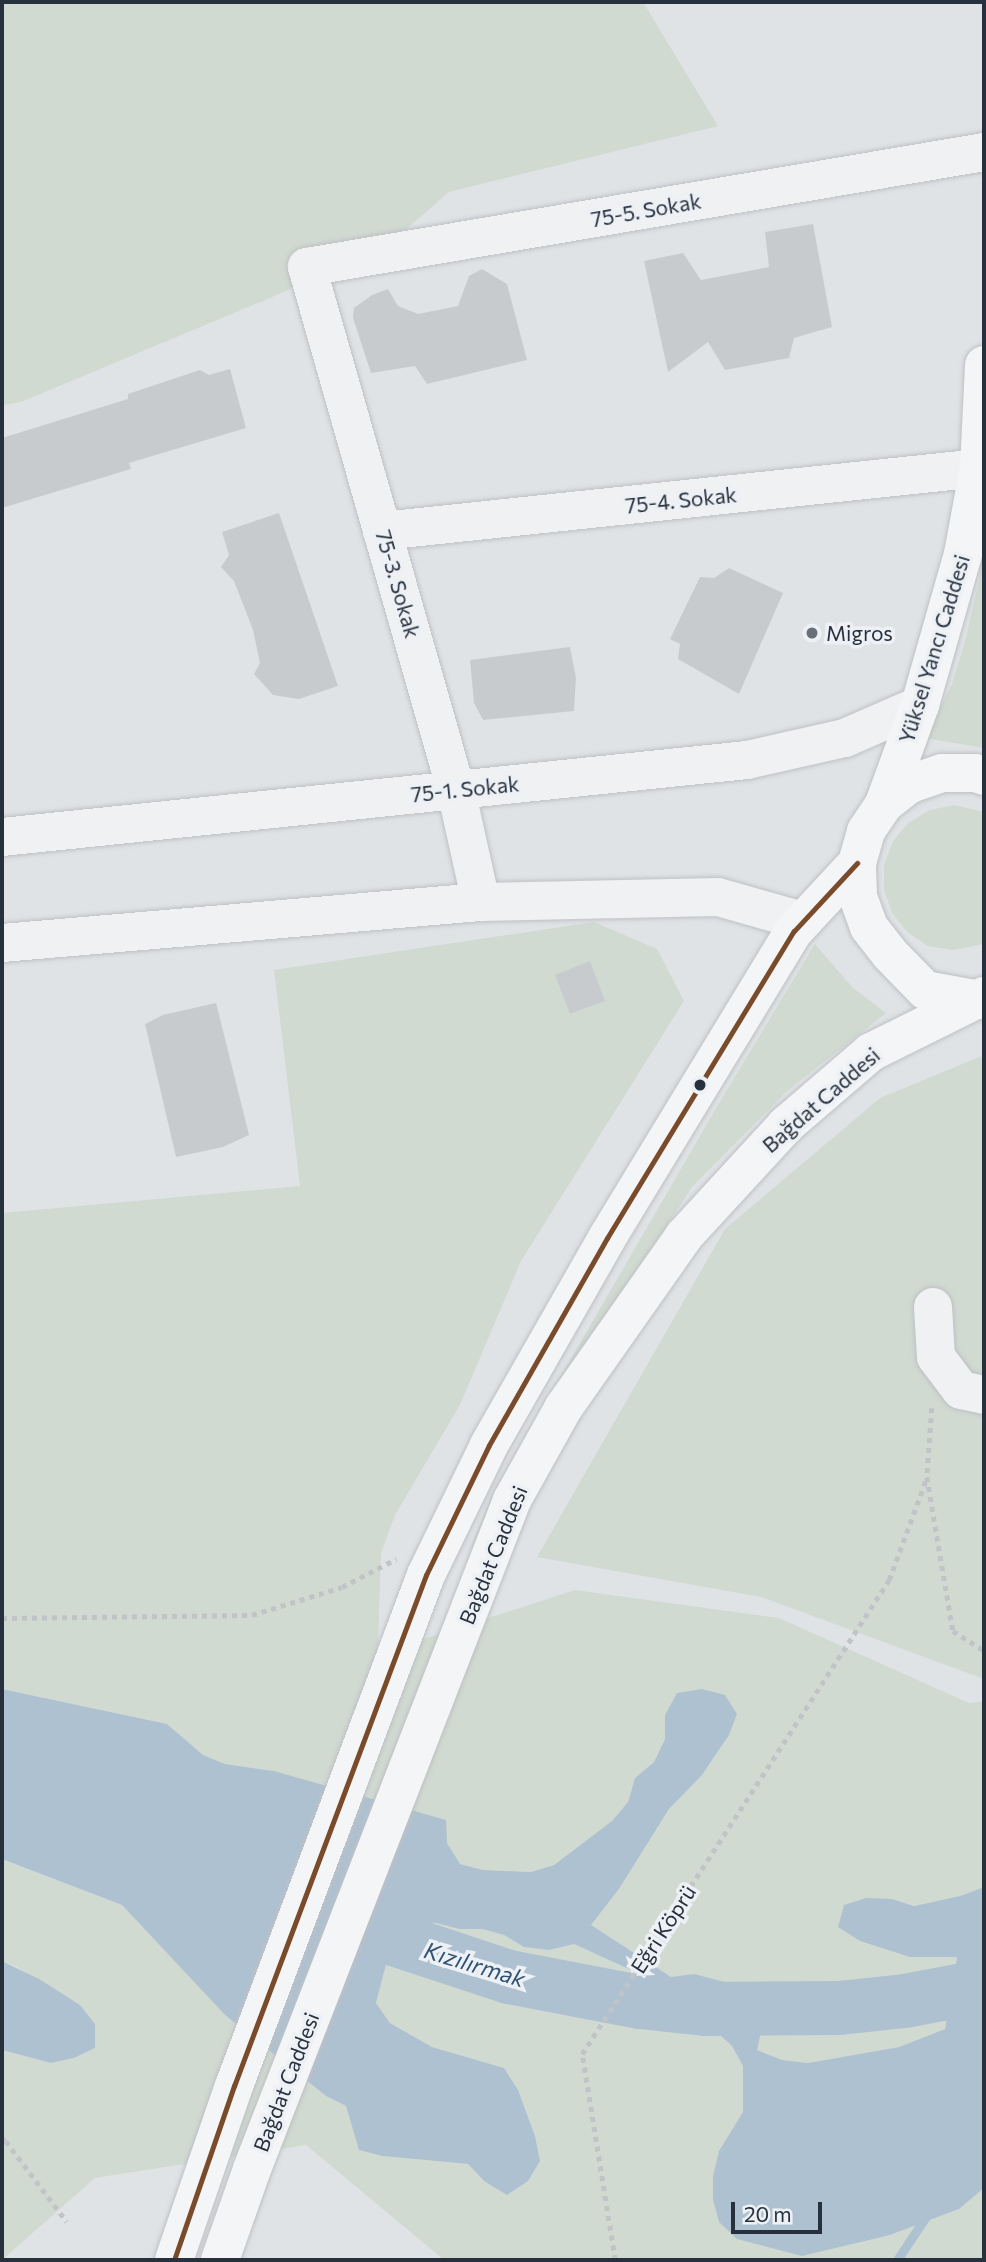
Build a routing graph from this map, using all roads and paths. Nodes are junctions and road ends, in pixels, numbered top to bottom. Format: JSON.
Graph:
{"nodes":[{"id":1,"x":984,"y":152,"type":"edge"},
{"id":2,"x":307,"y":267,"type":"joint"},
{"id":3,"x":984,"y":365,"type":"edge"},
{"id":4,"x":979,"y":468,"type":"junction"},
{"id":5,"x":382,"y":531,"type":"junction"},
{"id":6,"x":920,"y":705,"type":"junction"},
{"id":7,"x":984,"y":776,"type":"edge"},
{"id":8,"x":457,"y":790,"type":"junction"},
{"id":9,"x":884,"y":804,"type":"junction"},
{"id":10,"x":2,"y":837,"type":"edge"},
{"id":11,"x":856,"y":863,"type":"junction"},
{"id":12,"x":481,"y":902,"type":"junction"},
{"id":13,"x":803,"y":921,"type":"junction"},
{"id":14,"x":2,"y":943,"type":"edge"},
{"id":15,"x":983,"y":999,"type":"edge"},
{"id":16,"x":933,"y":1307,"type":"dead end"},
{"id":17,"x":936,"y":1357,"type":"junction"},
{"id":18,"x":984,"y":1395,"type":"edge"},
{"id":19,"x":927,"y":1478,"type":"junction"},
{"id":20,"x":413,"y":1566,"type":"junction"},
{"id":21,"x":2,"y":1618,"type":"edge"},
{"id":22,"x":984,"y":1650,"type":"edge"},
{"id":23,"x":2,"y":2139,"type":"edge"},
{"id":24,"x":67,"y":2222,"type":"dead end"},
{"id":25,"x":174,"y":2260,"type":"edge"},
{"id":26,"x":220,"y":2260,"type":"edge"},
{"id":27,"x":615,"y":2260,"type":"edge"}],
"edges":[{"from":1,"to":2,"type":"street","name":"75-5. Sokak"},
{"from":2,"to":5,"type":"street","name":"75-3. Sokak"},
{"from":3,"to":4,"type":"main road","name":"Yüksel Yancı Caddesi"},
{"from":4,"to":5,"type":"street","name":"75-4. Sokak"},
{"from":4,"to":6,"type":"main road","name":"Yüksel Yancı Caddesi"},
{"from":5,"to":8,"type":"street","name":"75-3. Sokak"},
{"from":6,"to":8,"type":"street","name":"75-1. Sokak"},
{"from":6,"to":9,"type":"main road","name":"Yüksel Yancı Caddesi"},
{"from":7,"to":9,"type":"main road"},
{"from":8,"to":10,"type":"street","name":"75-1. Sokak"},
{"from":8,"to":12,"type":"street","name":"75-3. Sokak"},
{"from":9,"to":11,"type":"main road"},
{"from":11,"to":13,"type":"main road"},
{"from":11,"to":15,"type":"main road"},
{"from":12,"to":13,"type":"street"},
{"from":12,"to":14,"type":"street"},
{"from":13,"to":20,"type":"main road"},
{"from":15,"to":26,"type":"main road","name":"Bağdat Caddesi"},
{"from":16,"to":17,"type":"street"},
{"from":17,"to":18,"type":"street"},
{"from":17,"to":19,"type":"path"},
{"from":19,"to":22,"type":"path"},
{"from":19,"to":27,"type":"path","name":"Eğri Köprü"},
{"from":20,"to":21,"type":"path"},
{"from":20,"to":25,"type":"main road"},
{"from":23,"to":24,"type":"path"}]}
